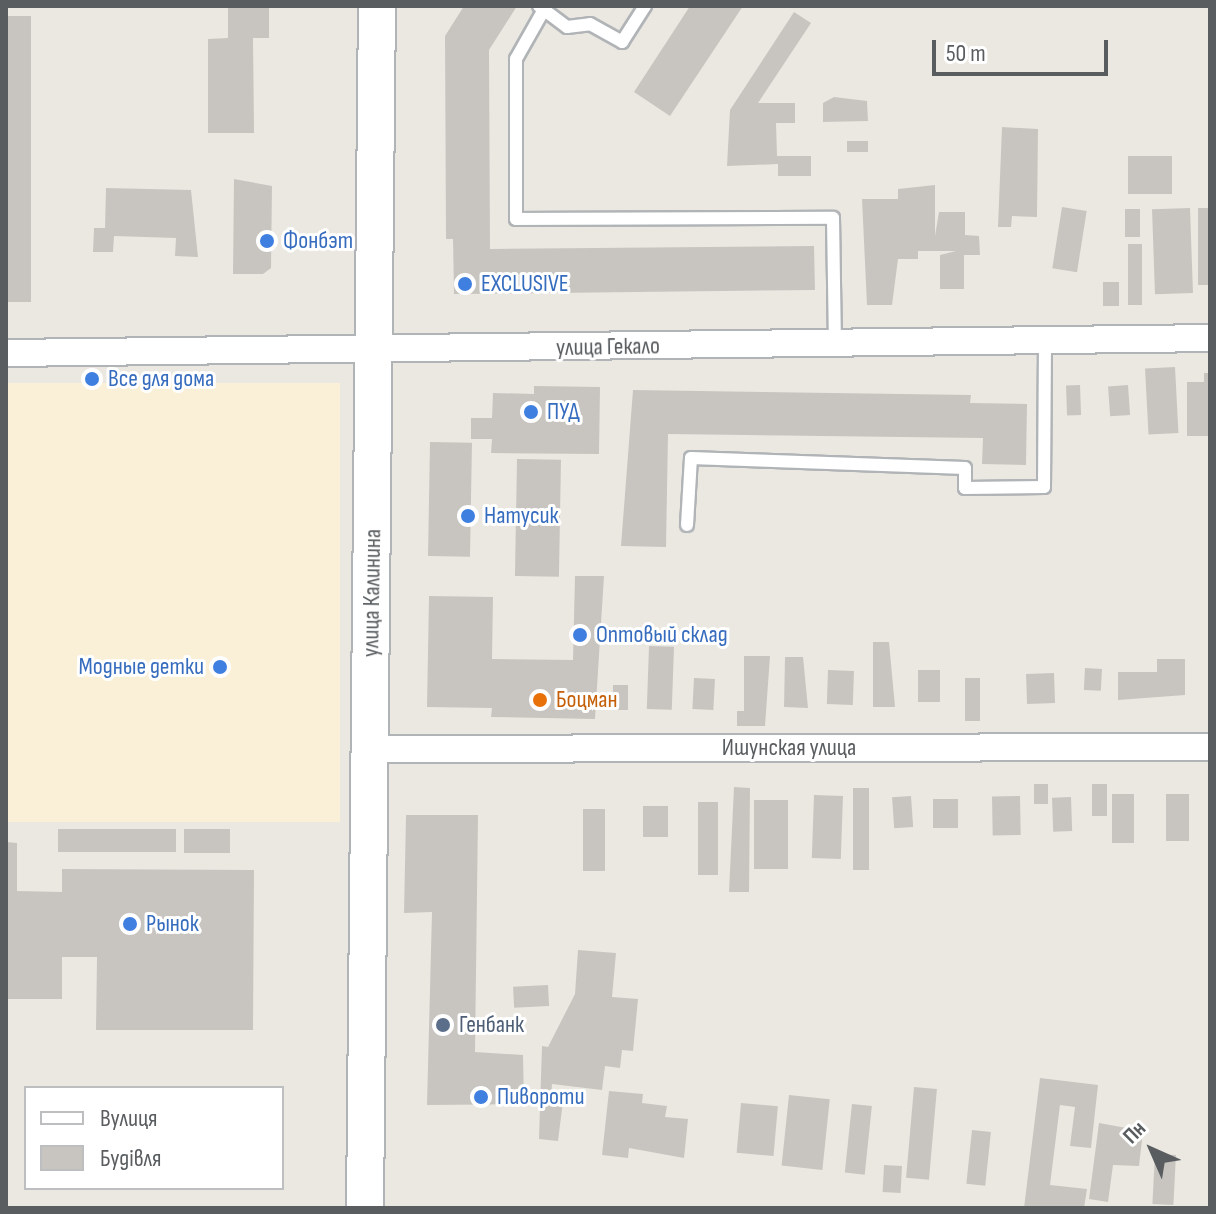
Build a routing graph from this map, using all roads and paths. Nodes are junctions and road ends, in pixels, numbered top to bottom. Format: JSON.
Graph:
{"nodes":[{"id":1,"x":377,"y":6,"type":"edge"},
{"id":2,"x":645,"y":6,"type":"edge"},
{"id":3,"x":540,"y":9,"type":"edge"},
{"id":4,"x":1210,"y":338,"type":"edge"},
{"id":5,"x":1045,"y":341,"type":"junction"},
{"id":6,"x":835,"y":343,"type":"junction"},
{"id":7,"x":377,"y":350,"type":"junction"},
{"id":8,"x":6,"y":353,"type":"edge"},
{"id":9,"x":687,"y":525,"type":"dead end"},
{"id":10,"x":1210,"y":747,"type":"edge"},
{"id":11,"x":369,"y":749,"type":"junction"},
{"id":12,"x":366,"y":1194,"type":"edge"}],
"edges":[{"from":1,"to":7,"type":"main road","name":"улица Калинина"},
{"from":2,"to":3,"type":"lane"},
{"from":3,"to":6,"type":"lane"},
{"from":4,"to":5,"type":"street","name":"улица Гекало"},
{"from":5,"to":6,"type":"street","name":"улица Гекало"},
{"from":5,"to":9,"type":"lane"},
{"from":6,"to":7,"type":"street","name":"улица Гекало"},
{"from":7,"to":8,"type":"street","name":"улица Гекало"},
{"from":7,"to":11,"type":"main road","name":"улица Калинина"},
{"from":10,"to":11,"type":"street","name":"Ишунская улица"},
{"from":11,"to":12,"type":"main road","name":"улица Калинина"}]}
